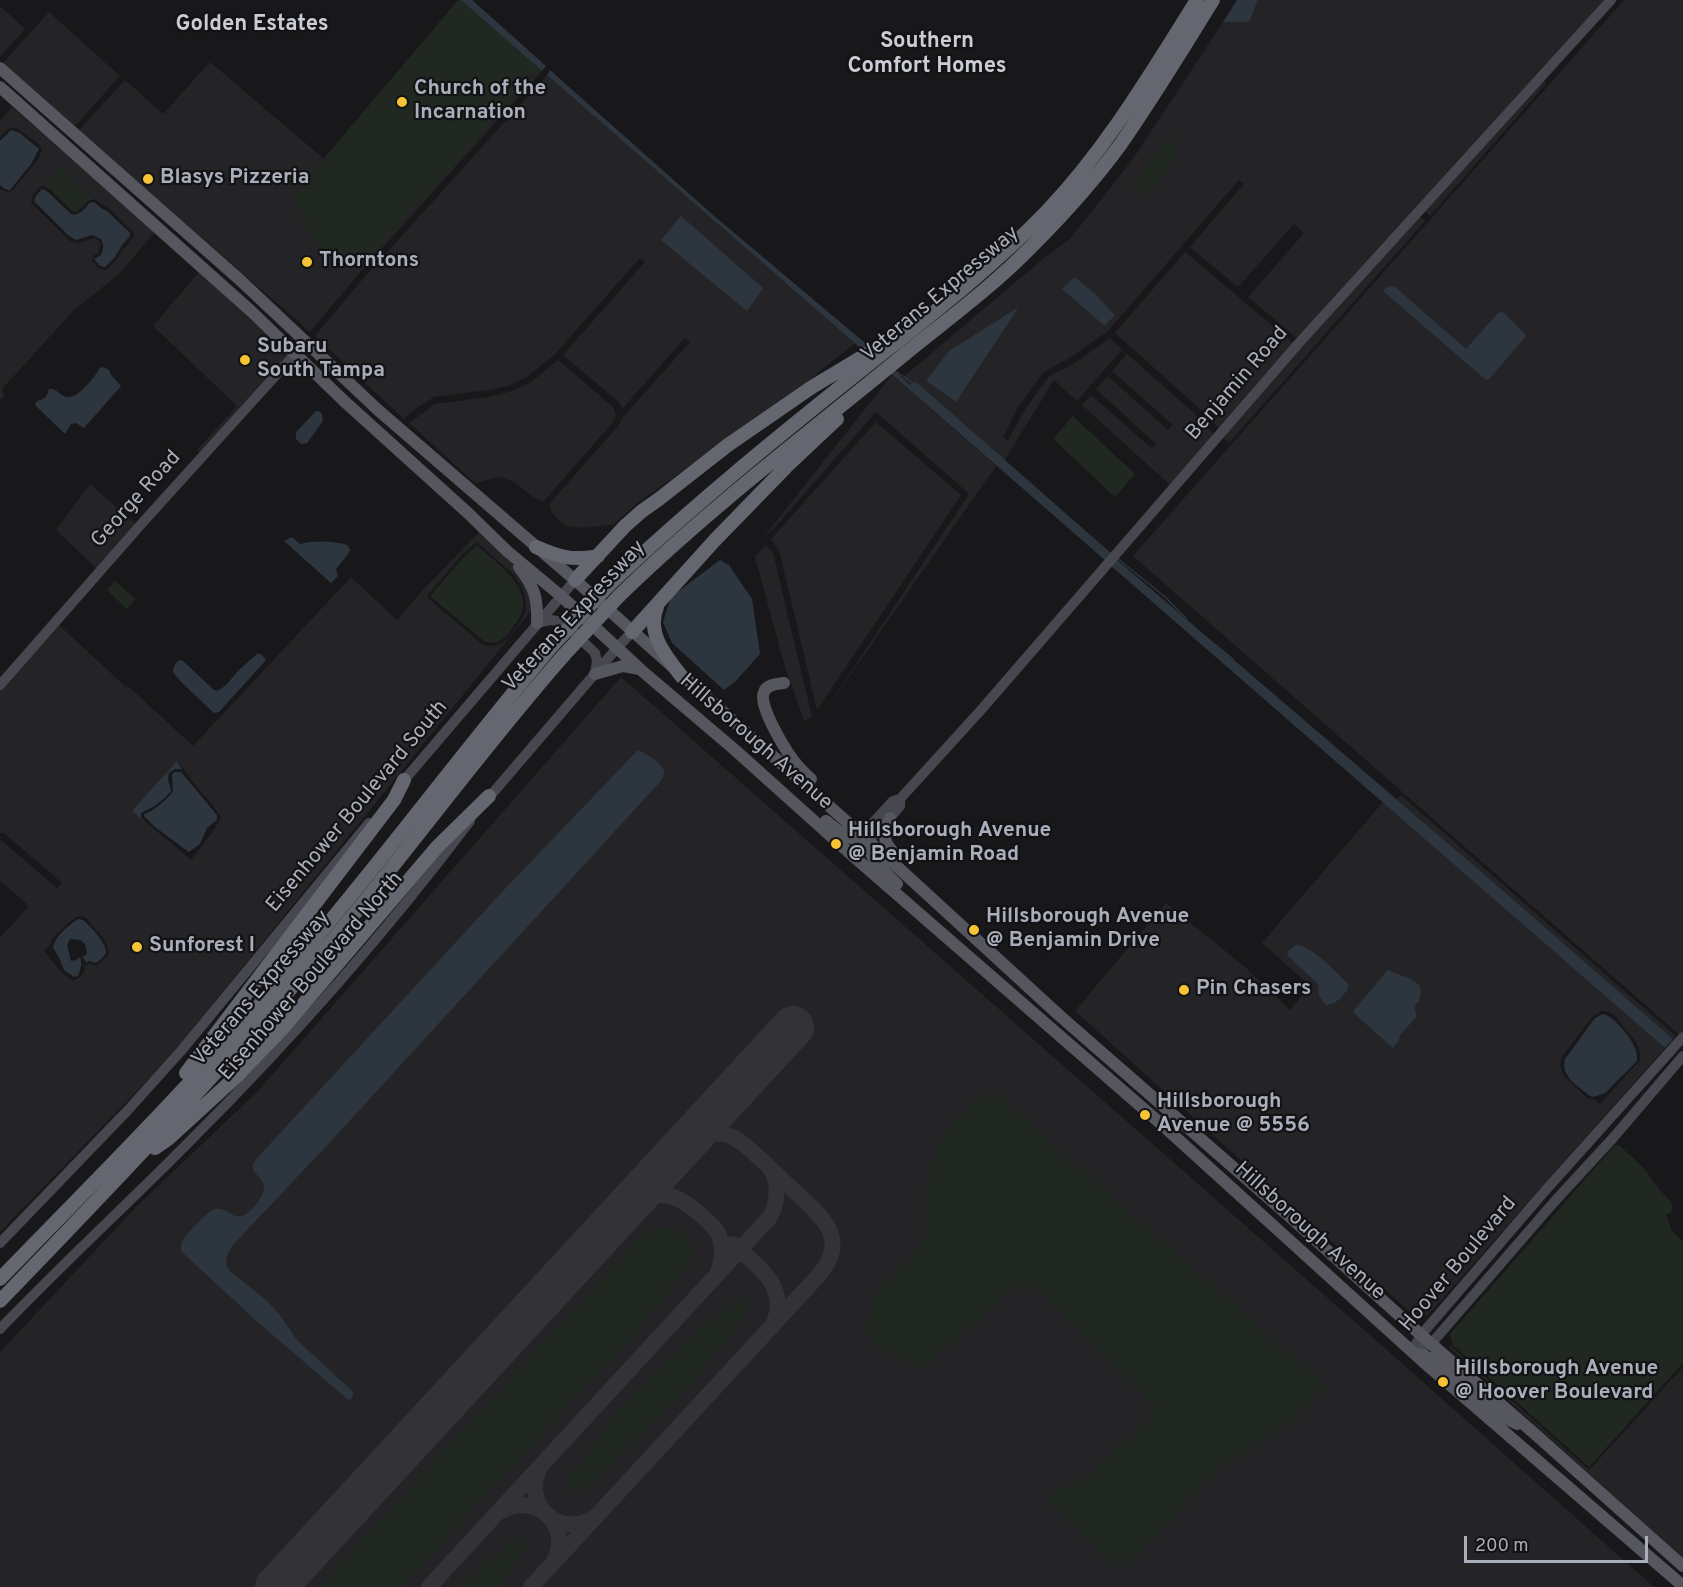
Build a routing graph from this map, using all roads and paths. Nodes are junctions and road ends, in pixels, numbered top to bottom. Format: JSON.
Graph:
{"nodes":[{"id":1,"x":1187,"y":0,"type":"edge"},
{"id":2,"x":1197,"y":0,"type":"edge"},
{"id":3,"x":1213,"y":0,"type":"edge"},
{"id":4,"x":1611,"y":0,"type":"edge"},
{"id":5,"x":0,"y":68,"type":"edge"},
{"id":6,"x":0,"y":76,"type":"edge"},
{"id":7,"x":15,"y":81,"type":"junction"},
{"id":8,"x":0,"y":87,"type":"edge"},
{"id":9,"x":125,"y":198,"type":"junction"},
{"id":10,"x":183,"y":230,"type":"junction"},
{"id":11,"x":306,"y":342,"type":"junction"},
{"id":12,"x":888,"y":343,"type":"junction"},
{"id":13,"x":296,"y":352,"type":"junction"},
{"id":14,"x":857,"y":365,"type":"junction"},
{"id":15,"x":876,"y":378,"type":"junction"},
{"id":16,"x":404,"y":454,"type":"junction"},
{"id":17,"x":483,"y":500,"type":"junction"},
{"id":18,"x":536,"y":547,"type":"junction"},
{"id":19,"x":507,"y":551,"type":"junction"},
{"id":20,"x":598,"y":556,"type":"junction"},
{"id":21,"x":575,"y":580,"type":"junction"},
{"id":22,"x":561,"y":596,"type":"junction"},
{"id":23,"x":662,"y":598,"type":"junction"},
{"id":24,"x":537,"y":623,"type":"junction"},
{"id":25,"x":633,"y":632,"type":"junction"},
{"id":26,"x":549,"y":644,"type":"junction"},
{"id":27,"x":617,"y":648,"type":"junction"},
{"id":28,"x":641,"y":670,"type":"junction"},
{"id":29,"x":595,"y":674,"type":"junction"},
{"id":30,"x":682,"y":676,"type":"junction"},
{"id":31,"x":784,"y":682,"type":"dead end"},
{"id":32,"x":0,"y":685,"type":"edge"},
{"id":33,"x":735,"y":750,"type":"junction"},
{"id":34,"x":404,"y":780,"type":"junction"},
{"id":35,"x":489,"y":796,"type":"junction"},
{"id":36,"x":900,"y":800,"type":"junction"},
{"id":37,"x":837,"y":813,"type":"junction"},
{"id":38,"x":890,"y":818,"type":"junction"},
{"id":39,"x":867,"y":840,"type":"junction"},
{"id":40,"x":957,"y":921,"type":"junction"},
{"id":41,"x":985,"y":971,"type":"junction"},
{"id":42,"x":1022,"y":1004,"type":"junction"},
{"id":43,"x":1683,"y":1037,"type":"edge"},
{"id":44,"x":1099,"y":1050,"type":"junction"},
{"id":45,"x":1683,"y":1056,"type":"edge"},
{"id":46,"x":186,"y":1073,"type":"junction"},
{"id":47,"x":1160,"y":1123,"type":"junction"},
{"id":48,"x":137,"y":1158,"type":"junction"},
{"id":49,"x":1244,"y":1178,"type":"junction"},
{"id":50,"x":0,"y":1243,"type":"edge"},
{"id":51,"x":0,"y":1267,"type":"edge"},
{"id":52,"x":0,"y":1279,"type":"edge"},
{"id":53,"x":0,"y":1301,"type":"edge"},
{"id":54,"x":0,"y":1329,"type":"edge"},
{"id":55,"x":1421,"y":1335,"type":"junction"},
{"id":56,"x":1431,"y":1344,"type":"junction"},
{"id":57,"x":1412,"y":1351,"type":"junction"},
{"id":58,"x":1529,"y":1429,"type":"junction"},
{"id":59,"x":1542,"y":1463,"type":"junction"},
{"id":60,"x":1623,"y":1513,"type":"junction"},
{"id":61,"x":1683,"y":1566,"type":"edge"},
{"id":62,"x":1683,"y":1586,"type":"edge"}],
"edges":[{"from":1,"to":12,"type":"highway","name":"Veterans Expressway"},
{"from":2,"to":12,"type":"highway"},
{"from":3,"to":15,"type":"highway","name":"Veterans Expressway"},
{"from":4,"to":36,"type":"main road","name":"Benjamin Road"},
{"from":5,"to":7,"type":"main road","name":"Hillsborough Avenue"},
{"from":6,"to":7,"type":"main road"},
{"from":7,"to":10,"type":"main road","name":"Hillsborough Avenue"},
{"from":8,"to":9,"type":"main road","name":"Hillsborough Avenue"},
{"from":9,"to":10,"type":"main road"},
{"from":9,"to":13,"type":"main road","name":"Hillsborough Avenue"},
{"from":10,"to":11,"type":"main road","name":"Hillsborough Avenue"},
{"from":11,"to":13,"type":"main road","name":"George Road"},
{"from":11,"to":17,"type":"main road","name":"Hillsborough Avenue"},
{"from":12,"to":14,"type":"highway"},
{"from":12,"to":14,"type":"highway","name":"Veterans Expressway"},
{"from":13,"to":16,"type":"main road","name":"Hillsborough Avenue"},
{"from":13,"to":32,"type":"main road","name":"George Road"},
{"from":14,"to":20,"type":"highway"},
{"from":14,"to":26,"type":"highway","name":"Veterans Expressway"},
{"from":15,"to":23,"type":"highway"},
{"from":15,"to":48,"type":"highway","name":"Veterans Expressway","bridge":true},
{"from":16,"to":17,"type":"main road"},
{"from":16,"to":19,"type":"main road","name":"Hillsborough Avenue"},
{"from":17,"to":18,"type":"main road","name":"Hillsborough Avenue"},
{"from":18,"to":20,"type":"highway"},
{"from":18,"to":21,"type":"main road","name":"Hillsborough Avenue"},
{"from":19,"to":22,"type":"main road","name":"Hillsborough Avenue"},
{"from":19,"to":24,"type":"main road"},
{"from":20,"to":21,"type":"highway"},
{"from":21,"to":22,"type":"main road","name":"Eisenhower Boulevard South"},
{"from":21,"to":25,"type":"main road","name":"Hillsborough Avenue"},
{"from":22,"to":24,"type":"main road","name":"Eisenhower Boulevard South"},
{"from":22,"to":27,"type":"main road","name":"Hillsborough Avenue"},
{"from":23,"to":25,"type":"highway"},
{"from":23,"to":30,"type":"highway"},
{"from":24,"to":29,"type":"main road"},
{"from":24,"to":34,"type":"main road","name":"Eisenhower Boulevard South"},
{"from":25,"to":27,"type":"main road","name":"Eisenhower Boulevard North"},
{"from":25,"to":30,"type":"main road","name":"Hillsborough Avenue"},
{"from":26,"to":46,"type":"highway","name":"Veterans Expressway"},
{"from":26,"to":52,"type":"highway"},
{"from":27,"to":28,"type":"main road","name":"Hillsborough Avenue"},
{"from":27,"to":29,"type":"main road","name":"Eisenhower Boulevard North"},
{"from":28,"to":29,"type":"main road"},
{"from":28,"to":33,"type":"main road","name":"Hillsborough Avenue"},
{"from":29,"to":35,"type":"main road","name":"Eisenhower Boulevard North"},
{"from":30,"to":37,"type":"main road","name":"Hillsborough Avenue"},
{"from":31,"to":37,"type":"main road"},
{"from":33,"to":39,"type":"main road"},
{"from":33,"to":41,"type":"main road","name":"Hillsborough Avenue"},
{"from":34,"to":46,"type":"highway"},
{"from":34,"to":50,"type":"main road","name":"Eisenhower Boulevard South"},
{"from":35,"to":48,"type":"highway"},
{"from":35,"to":54,"type":"main road","name":"Eisenhower Boulevard North"},
{"from":36,"to":38,"type":"main road","name":"Benjamin Road"},
{"from":36,"to":39,"type":"main road","name":"Benjamin Road"},
{"from":37,"to":39,"type":"main road","name":"Hillsborough Avenue"},
{"from":38,"to":39,"type":"main road","name":"Benjamin Road"},
{"from":38,"to":40,"type":"main road"},
{"from":39,"to":40,"type":"main road","name":"Hillsborough Avenue"},
{"from":39,"to":41,"type":"main road"},
{"from":40,"to":44,"type":"main road","name":"Hillsborough Avenue"},
{"from":41,"to":42,"type":"main road","name":"Hillsborough Avenue"},
{"from":42,"to":44,"type":"main road"},
{"from":42,"to":47,"type":"main road","name":"Hillsborough Avenue"},
{"from":43,"to":55,"type":"main road","name":"Hoover Boulevard"},
{"from":44,"to":49,"type":"main road","name":"Hillsborough Avenue"},
{"from":45,"to":56,"type":"main road","name":"Hoover Boulevard"},
{"from":46,"to":51,"type":"highway","name":"Veterans Expressway"},
{"from":47,"to":49,"type":"main road"},
{"from":47,"to":57,"type":"main road","name":"Hillsborough Avenue"},
{"from":48,"to":53,"type":"highway","name":"Veterans Expressway"},
{"from":49,"to":55,"type":"main road","name":"Hillsborough Avenue"},
{"from":55,"to":56,"type":"main road","name":"Hillsborough Avenue"},
{"from":55,"to":57,"type":"main road","name":"Hoover Boulevard"},
{"from":56,"to":57,"type":"main road","name":"Hoover Boulevard"},
{"from":56,"to":58,"type":"main road","name":"Hillsborough Avenue"},
{"from":57,"to":58,"type":"main road"},
{"from":57,"to":59,"type":"main road","name":"Hillsborough Avenue"},
{"from":58,"to":60,"type":"main road","name":"Hillsborough Avenue"},
{"from":59,"to":60,"type":"main road"},
{"from":59,"to":62,"type":"main road","name":"Hillsborough Avenue"},
{"from":60,"to":61,"type":"main road","name":"Hillsborough Avenue"}]}
